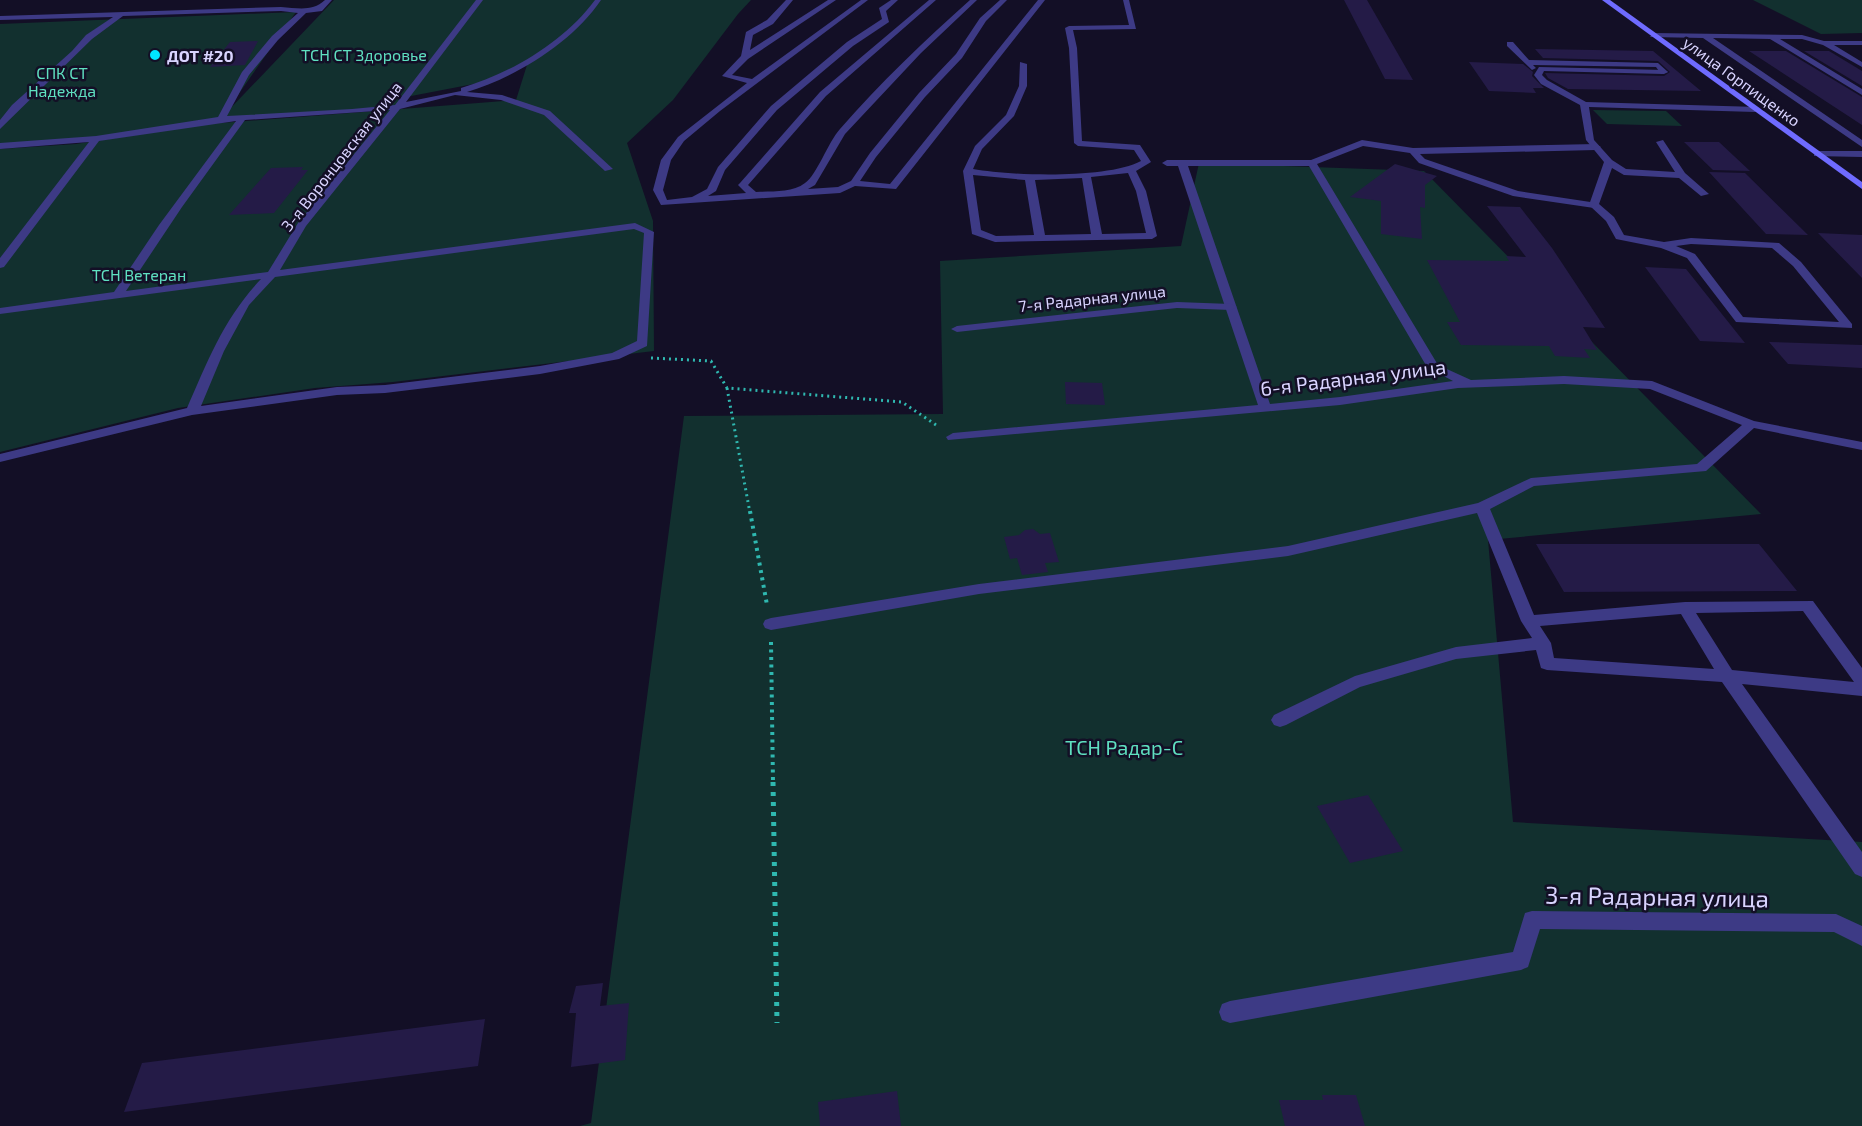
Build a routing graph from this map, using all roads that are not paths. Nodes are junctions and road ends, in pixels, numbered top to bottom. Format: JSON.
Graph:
{"nodes":[{"id":1,"x":329,"y":0,"type":"edge"},
{"id":2,"x":480,"y":0,"type":"edge"},
{"id":3,"x":598,"y":0,"type":"edge"},
{"id":4,"x":790,"y":0,"type":"edge"},
{"id":5,"x":833,"y":0,"type":"edge"},
{"id":6,"x":866,"y":0,"type":"edge"},
{"id":7,"x":895,"y":0,"type":"edge"},
{"id":8,"x":933,"y":0,"type":"edge"},
{"id":9,"x":974,"y":0,"type":"edge"},
{"id":10,"x":1004,"y":0,"type":"edge"},
{"id":11,"x":1042,"y":0,"type":"edge"},
{"id":12,"x":1126,"y":0,"type":"edge"},
{"id":13,"x":1605,"y":0,"type":"edge"},
{"id":14,"x":304,"y":11,"type":"junction"},
{"id":15,"x":120,"y":15,"type":"junction"},
{"id":16,"x":913,"y":16,"type":"junction"},
{"id":17,"x":0,"y":18,"type":"edge"},
{"id":18,"x":14,"y":18,"type":"junction"},
{"id":19,"x":886,"y":20,"type":"junction"},
{"id":20,"x":0,"y":28,"type":"edge"},
{"id":21,"x":1653,"y":35,"type":"junction"},
{"id":22,"x":1705,"y":36,"type":"junction"},
{"id":23,"x":1772,"y":37,"type":"junction"},
{"id":24,"x":1824,"y":43,"type":"junction"},
{"id":25,"x":1862,"y":43,"type":"edge"},
{"id":26,"x":1510,"y":44,"type":"dead end"},
{"id":27,"x":745,"y":57,"type":"junction"},
{"id":28,"x":1526,"y":62,"type":"junction"},
{"id":29,"x":1023,"y":64,"type":"dead end"},
{"id":30,"x":1862,"y":65,"type":"edge"},
{"id":31,"x":1538,"y":75,"type":"junction"},
{"id":32,"x":753,"y":82,"type":"junction"},
{"id":33,"x":455,"y":93,"type":"junction"},
{"id":34,"x":1862,"y":93,"type":"edge"},
{"id":35,"x":1584,"y":104,"type":"junction"},
{"id":36,"x":397,"y":107,"type":"junction"},
{"id":37,"x":1755,"y":109,"type":"junction"},
{"id":38,"x":243,"y":117,"type":"junction"},
{"id":39,"x":220,"y":119,"type":"junction"},
{"id":40,"x":0,"y":126,"type":"edge"},
{"id":41,"x":96,"y":139,"type":"junction"},
{"id":42,"x":1660,"y":142,"type":"dead end"},
{"id":43,"x":1862,"y":144,"type":"edge"},
{"id":44,"x":0,"y":146,"type":"edge"},
{"id":45,"x":1596,"y":147,"type":"junction"},
{"id":46,"x":1413,"y":151,"type":"junction"},
{"id":47,"x":1817,"y":154,"type":"junction"},
{"id":48,"x":1862,"y":154,"type":"edge"},
{"id":49,"x":1609,"y":162,"type":"junction"},
{"id":50,"x":1182,"y":163,"type":"junction"},
{"id":51,"x":1312,"y":163,"type":"junction"},
{"id":52,"x":1167,"y":164,"type":"dead end"},
{"id":53,"x":608,"y":169,"type":"dead end"},
{"id":54,"x":1131,"y":170,"type":"junction"},
{"id":55,"x":968,"y":171,"type":"junction"},
{"id":56,"x":984,"y":174,"type":"junction"},
{"id":57,"x":1086,"y":175,"type":"junction"},
{"id":58,"x":1682,"y":175,"type":"junction"},
{"id":59,"x":1029,"y":176,"type":"junction"},
{"id":60,"x":854,"y":183,"type":"junction"},
{"id":61,"x":972,"y":186,"type":"junction"},
{"id":62,"x":1862,"y":186,"type":"edge"},
{"id":63,"x":792,"y":193,"type":"junction"},
{"id":64,"x":754,"y":195,"type":"junction"},
{"id":65,"x":1704,"y":195,"type":"dead end"},
{"id":66,"x":694,"y":200,"type":"junction"},
{"id":67,"x":1594,"y":205,"type":"junction"},
{"id":68,"x":1097,"y":237,"type":"junction"},
{"id":69,"x":1040,"y":238,"type":"junction"},
{"id":70,"x":1664,"y":244,"type":"junction"},
{"id":71,"x":0,"y":265,"type":"edge"},
{"id":72,"x":272,"y":274,"type":"junction"},
{"id":73,"x":118,"y":295,"type":"junction"},
{"id":74,"x":1231,"y":307,"type":"junction"},
{"id":75,"x":0,"y":311,"type":"edge"},
{"id":76,"x":957,"y":329,"type":"dead end"},
{"id":77,"x":1471,"y":384,"type":"junction"},
{"id":78,"x":1265,"y":408,"type":"junction"},
{"id":79,"x":192,"y":411,"type":"junction"},
{"id":80,"x":1751,"y":424,"type":"junction"},
{"id":81,"x":953,"y":437,"type":"road end"},
{"id":82,"x":1862,"y":446,"type":"edge"},
{"id":83,"x":0,"y":458,"type":"edge"},
{"id":84,"x":1482,"y":507,"type":"junction"},
{"id":85,"x":1685,"y":608,"type":"junction"},
{"id":86,"x":1529,"y":621,"type":"junction"},
{"id":87,"x":771,"y":624,"type":"road end"},
{"id":88,"x":1542,"y":643,"type":"junction"},
{"id":89,"x":1727,"y":676,"type":"junction"},
{"id":90,"x":1862,"y":680,"type":"edge"},
{"id":91,"x":1862,"y":689,"type":"edge"},
{"id":92,"x":1280,"y":720,"type":"dead end"},
{"id":93,"x":1862,"y":868,"type":"edge"},
{"id":94,"x":1862,"y":936,"type":"edge"},
{"id":95,"x":1230,"y":1012,"type":"dead end"}],
"edges":[{"from":1,"to":14,"type":"street"},
{"from":2,"to":36,"type":"street","name":"3-я Воронцовская улица"},
{"from":3,"to":33,"type":"street"},
{"from":4,"to":27,"type":"street"},
{"from":5,"to":27,"type":"street"},
{"from":6,"to":32,"type":"street"},
{"from":7,"to":19,"type":"street"},
{"from":8,"to":16,"type":"street"},
{"from":9,"to":63,"type":"street"},
{"from":10,"to":60,"type":"street"},
{"from":11,"to":60,"type":"street"},
{"from":12,"to":54,"type":"street"},
{"from":13,"to":21,"type":"main road","name":"улица Горпищенко"},
{"from":14,"to":15,"type":"street"},
{"from":14,"to":39,"type":"street"},
{"from":15,"to":18,"type":"street"},
{"from":15,"to":40,"type":"street"},
{"from":16,"to":19,"type":"street"},
{"from":16,"to":64,"type":"street"},
{"from":17,"to":18,"type":"street"},
{"from":18,"to":20,"type":"street"},
{"from":19,"to":66,"type":"street"},
{"from":21,"to":22,"type":"street"},
{"from":21,"to":37,"type":"main road","name":"улица Горпищенко"},
{"from":22,"to":23,"type":"street"},
{"from":22,"to":43,"type":"street"},
{"from":23,"to":24,"type":"street"},
{"from":23,"to":34,"type":"street"},
{"from":24,"to":25,"type":"street"},
{"from":24,"to":30,"type":"street"},
{"from":26,"to":28,"type":"street"},
{"from":27,"to":32,"type":"street"},
{"from":28,"to":31,"type":"street"},
{"from":28,"to":31,"type":"street"},
{"from":29,"to":55,"type":"street"},
{"from":31,"to":35,"type":"street"},
{"from":32,"to":66,"type":"street"},
{"from":33,"to":36,"type":"street"},
{"from":33,"to":53,"type":"street"},
{"from":35,"to":37,"type":"street"},
{"from":35,"to":45,"type":"street"},
{"from":36,"to":38,"type":"street"},
{"from":36,"to":72,"type":"street","name":"3-я Воронцовская улица"},
{"from":37,"to":47,"type":"main road","name":"улица Горпищенко"},
{"from":38,"to":39,"type":"street"},
{"from":38,"to":73,"type":"street"},
{"from":39,"to":41,"type":"street"},
{"from":41,"to":44,"type":"street"},
{"from":41,"to":71,"type":"street"},
{"from":42,"to":58,"type":"street"},
{"from":45,"to":46,"type":"street"},
{"from":45,"to":49,"type":"street"},
{"from":46,"to":51,"type":"street"},
{"from":46,"to":67,"type":"street"},
{"from":47,"to":48,"type":"street"},
{"from":47,"to":62,"type":"main road","name":"улица Горпищенко"},
{"from":49,"to":58,"type":"street"},
{"from":49,"to":67,"type":"street"},
{"from":50,"to":51,"type":"street"},
{"from":50,"to":52,"type":"street"},
{"from":50,"to":74,"type":"street"},
{"from":51,"to":77,"type":"street"},
{"from":54,"to":57,"type":"street"},
{"from":54,"to":68,"type":"street"},
{"from":55,"to":56,"type":"street"},
{"from":55,"to":61,"type":"street"},
{"from":56,"to":59,"type":"street"},
{"from":56,"to":61,"type":"street"},
{"from":57,"to":59,"type":"street"},
{"from":57,"to":68,"type":"street"},
{"from":58,"to":65,"type":"street"},
{"from":59,"to":69,"type":"street"},
{"from":60,"to":63,"type":"street"},
{"from":61,"to":69,"type":"street"},
{"from":63,"to":64,"type":"street"},
{"from":64,"to":66,"type":"street"},
{"from":67,"to":70,"type":"street"},
{"from":68,"to":69,"type":"street"},
{"from":70,"to":70,"type":"street"},
{"from":72,"to":73,"type":"street"},
{"from":72,"to":79,"type":"street","name":"3-я Воронцовская улица"},
{"from":72,"to":79,"type":"street"},
{"from":73,"to":75,"type":"street"},
{"from":74,"to":76,"type":"street","name":"7-я Радарная улица"},
{"from":74,"to":78,"type":"street"},
{"from":77,"to":78,"type":"street","name":"6-я Радарная улица"},
{"from":77,"to":80,"type":"street","name":"6-я Радарная улица"},
{"from":78,"to":81,"type":"street","name":"6-я Радарная улица"},
{"from":79,"to":83,"type":"street"},
{"from":80,"to":82,"type":"street","name":"6-я Радарная улица"},
{"from":80,"to":84,"type":"street"},
{"from":84,"to":86,"type":"street"},
{"from":84,"to":87,"type":"street"},
{"from":85,"to":86,"type":"street"},
{"from":85,"to":89,"type":"street"},
{"from":85,"to":90,"type":"street"},
{"from":86,"to":88,"type":"street"},
{"from":88,"to":89,"type":"street"},
{"from":88,"to":92,"type":"street"},
{"from":89,"to":91,"type":"street"},
{"from":89,"to":93,"type":"street"},
{"from":94,"to":95,"type":"street","name":"3-я Радарная улица"}]}
